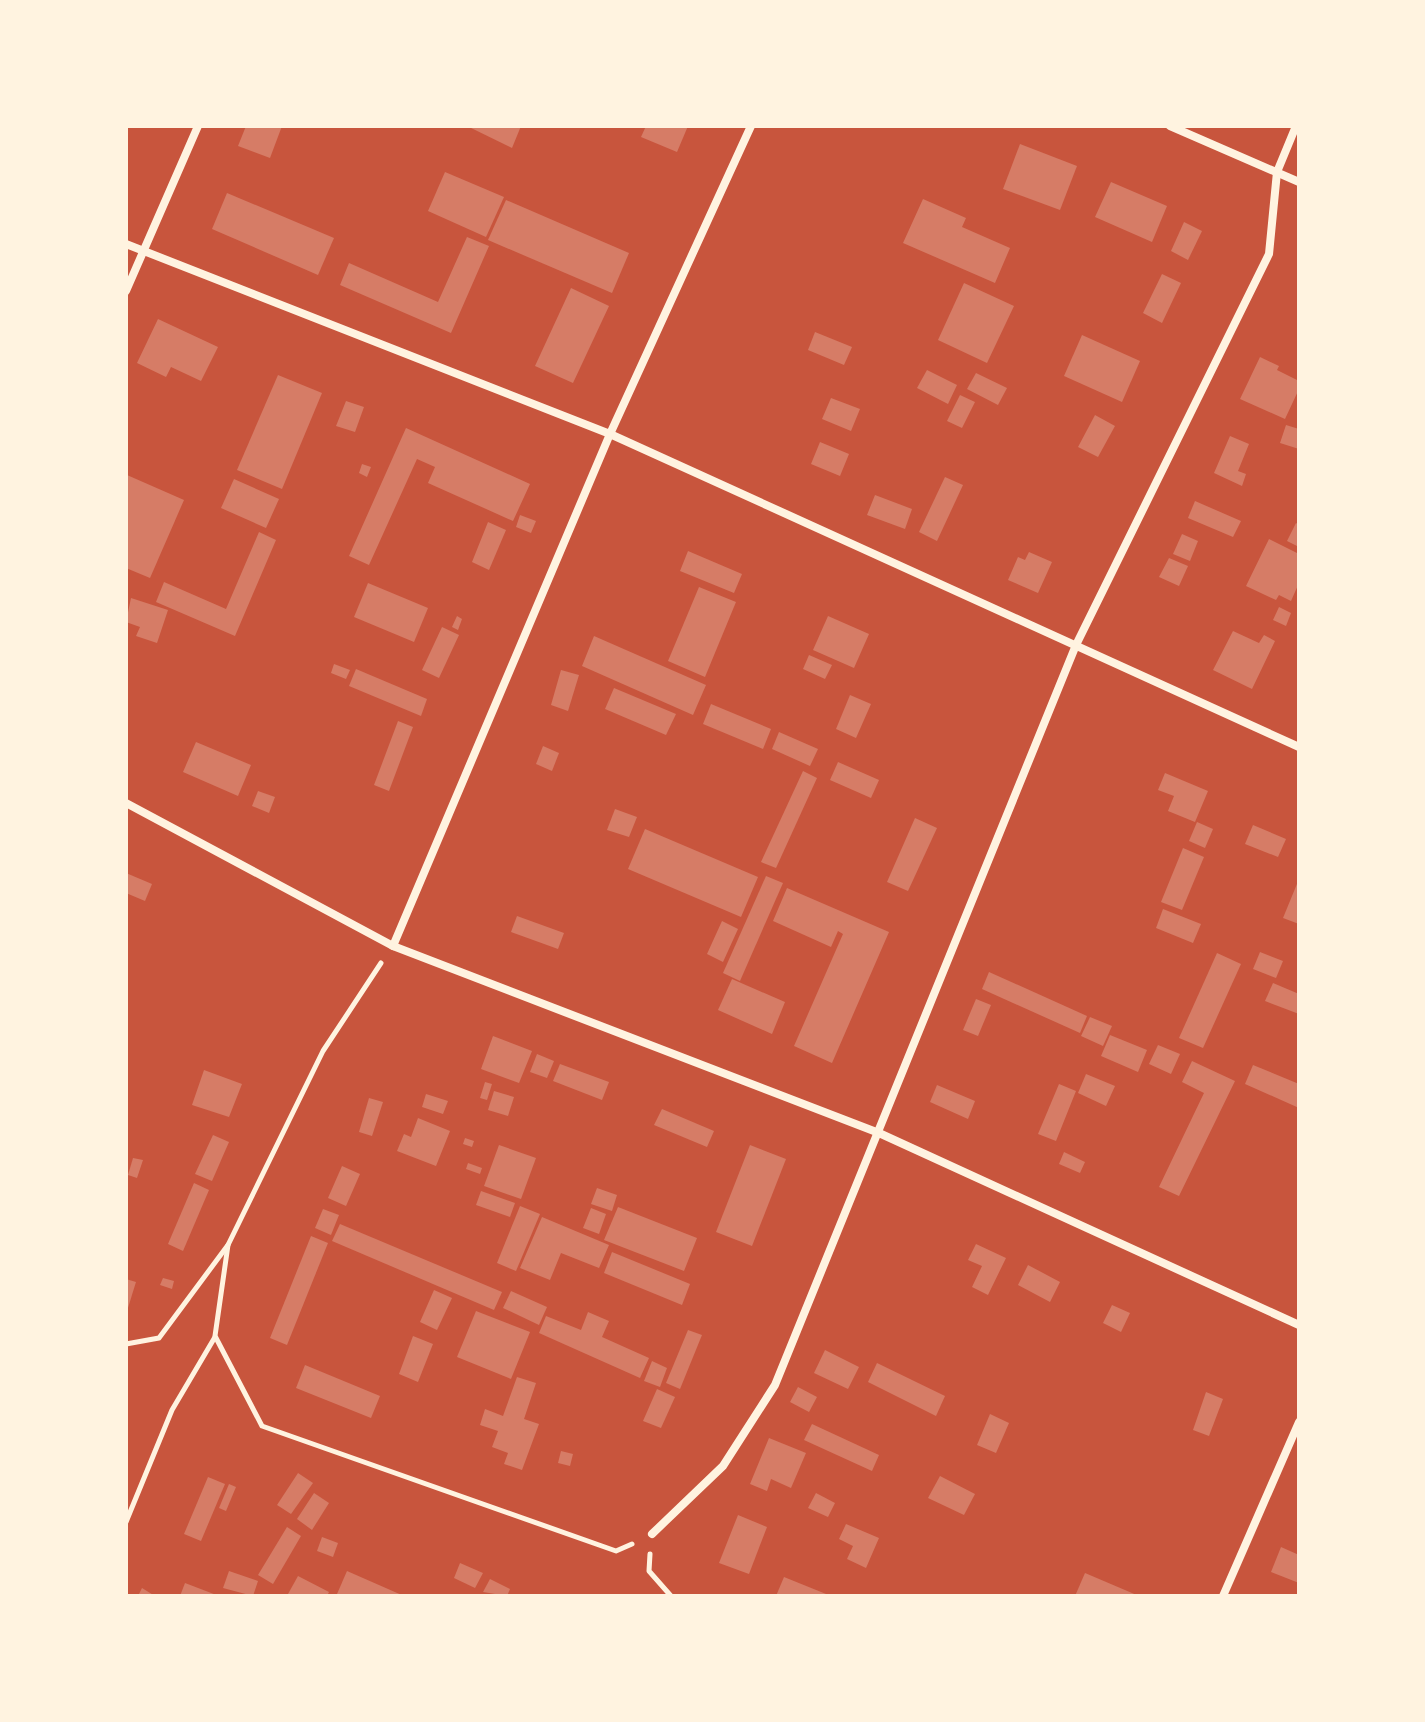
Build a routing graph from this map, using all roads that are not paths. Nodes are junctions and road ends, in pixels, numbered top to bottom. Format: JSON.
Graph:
{"nodes":[{"id":1,"x":198,"y":126,"type":"edge"},
{"id":2,"x":751,"y":126,"type":"edge"},
{"id":3,"x":1170,"y":126,"type":"edge"},
{"id":4,"x":1296,"y":126,"type":"edge"},
{"id":5,"x":1277,"y":172,"type":"junction"},
{"id":6,"x":1299,"y":182,"type":"edge"},
{"id":7,"x":126,"y":244,"type":"edge"},
{"id":8,"x":145,"y":252,"type":"junction"},
{"id":9,"x":126,"y":291,"type":"edge"},
{"id":10,"x":610,"y":434,"type":"junction"},
{"id":11,"x":1076,"y":645,"type":"junction"},
{"id":12,"x":1299,"y":747,"type":"edge"},
{"id":13,"x":126,"y":803,"type":"edge"},
{"id":14,"x":393,"y":946,"type":"junction"},
{"id":15,"x":879,"y":1133,"type":"junction"},
{"id":16,"x":1299,"y":1325,"type":"edge"},
{"id":17,"x":1299,"y":1422,"type":"edge"},
{"id":18,"x":652,"y":1534,"type":"road end"},
{"id":19,"x":1223,"y":1596,"type":"edge"}],
"edges":[{"from":1,"to":8,"type":"street"},
{"from":2,"to":10,"type":"street"},
{"from":3,"to":5,"type":"street"},
{"from":4,"to":5,"type":"street"},
{"from":5,"to":6,"type":"street"},
{"from":5,"to":11,"type":"street"},
{"from":7,"to":8,"type":"street"},
{"from":8,"to":9,"type":"street"},
{"from":8,"to":10,"type":"street"},
{"from":10,"to":11,"type":"street"},
{"from":10,"to":14,"type":"street"},
{"from":11,"to":12,"type":"street"},
{"from":11,"to":15,"type":"street"},
{"from":13,"to":14,"type":"street"},
{"from":14,"to":15,"type":"street"},
{"from":15,"to":16,"type":"street"},
{"from":15,"to":18,"type":"street"},
{"from":17,"to":19,"type":"street"}]}
